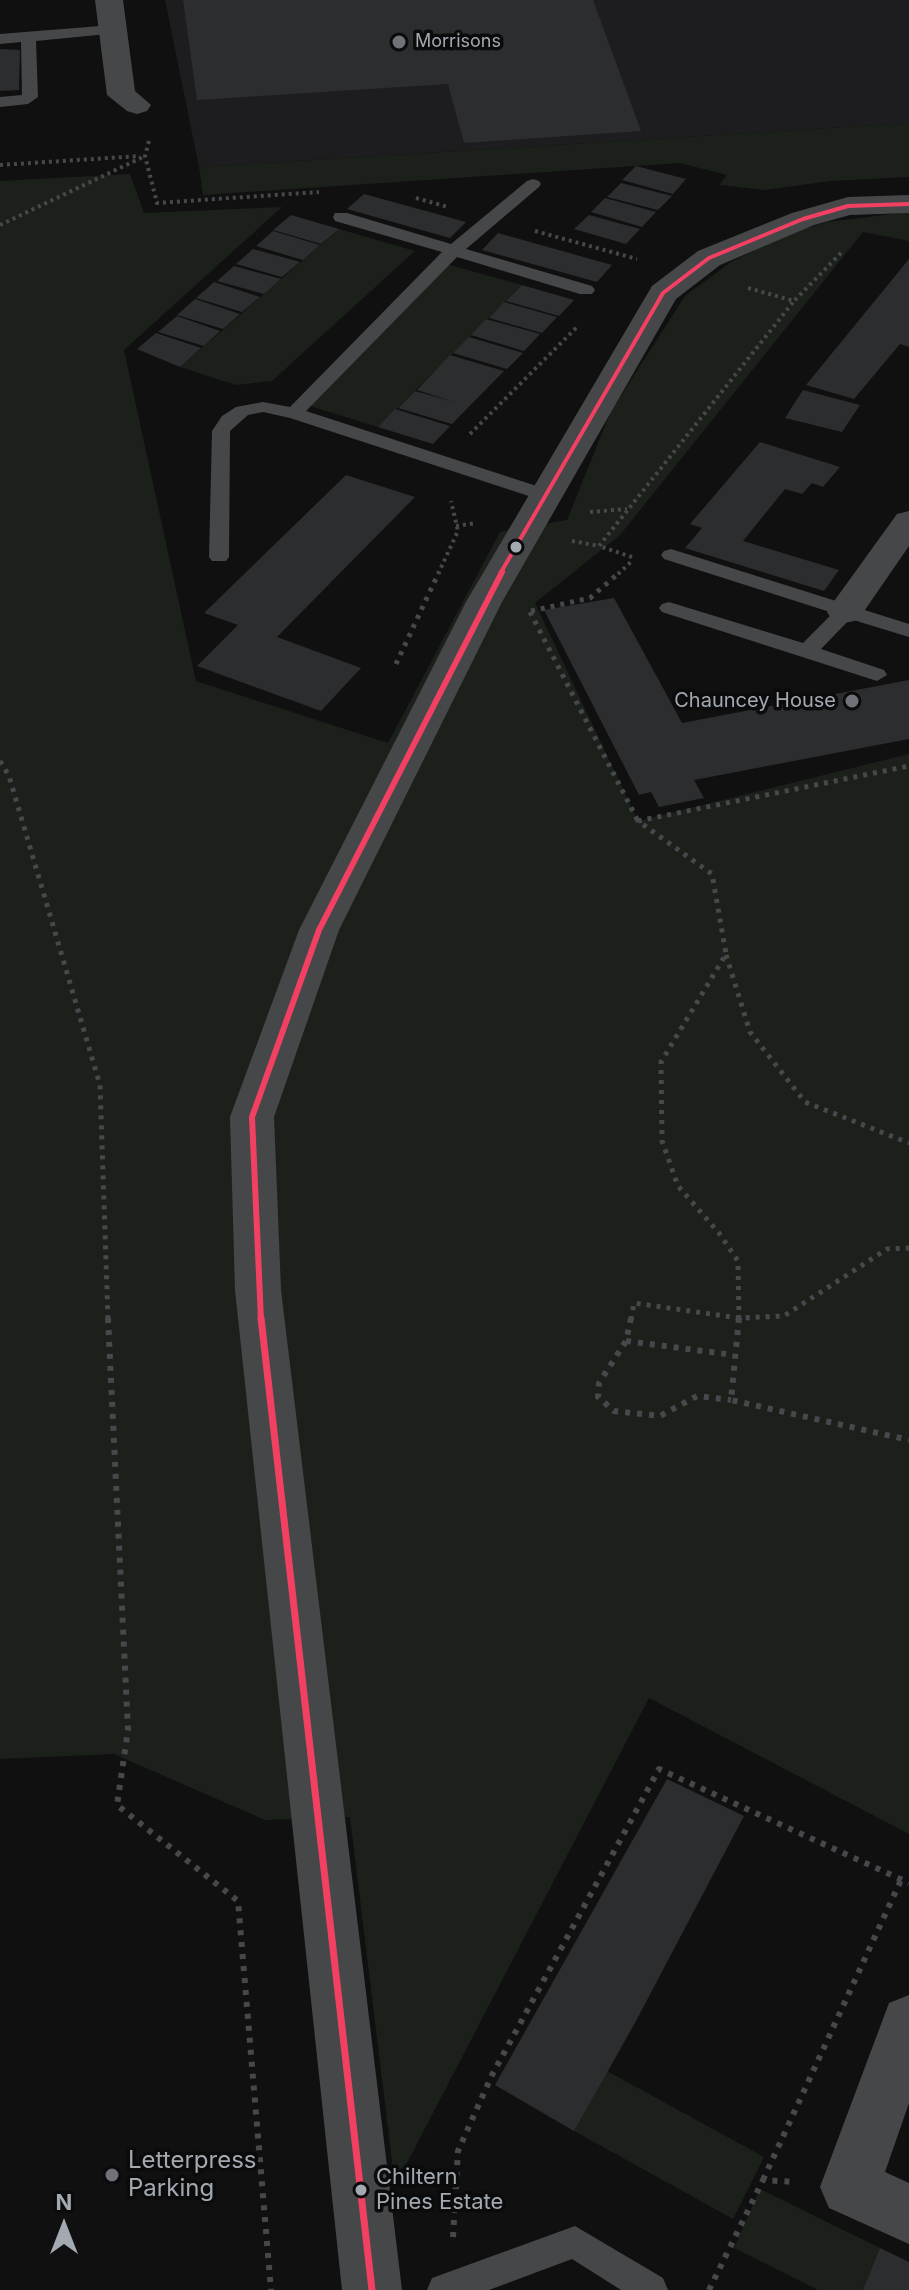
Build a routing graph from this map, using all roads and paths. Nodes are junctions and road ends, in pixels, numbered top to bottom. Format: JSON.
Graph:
{"nodes":[{"id":1,"x":109,"y":0,"type":"edge"},
{"id":2,"x":113,"y":30,"type":"junction"},
{"id":3,"x":28,"y":37,"type":"junction"},
{"id":4,"x":0,"y":39,"type":"edge"},
{"id":5,"x":0,"y":102,"type":"edge"},
{"id":6,"x":137,"y":105,"type":"dead end"},
{"id":7,"x":0,"y":165,"type":"edge"},
{"id":8,"x":533,"y":184,"type":"dead end"},
{"id":9,"x":909,"y":204,"type":"edge"},
{"id":10,"x":341,"y":217,"type":"dead end"},
{"id":11,"x":0,"y":225,"type":"edge"},
{"id":12,"x":845,"y":248,"type":"dead end"},
{"id":13,"x":454,"y":250,"type":"junction"},
{"id":14,"x":692,"y":272,"type":"junction"},
{"id":15,"x":586,"y":290,"type":"dead end"},
{"id":16,"x":794,"y":301,"type":"junction"},
{"id":17,"x":585,"y":318,"type":"dead end"},
{"id":18,"x":294,"y":413,"type":"junction"},
{"id":19,"x":443,"y":461,"type":"junction"},
{"id":20,"x":545,"y":495,"type":"junction"},
{"id":21,"x":909,"y":521,"type":"edge"},
{"id":22,"x":671,"y":555,"type":"dead end"},
{"id":23,"x":219,"y":557,"type":"dead end"},
{"id":24,"x":506,"y":564,"type":"junction"},
{"id":25,"x":669,"y":608,"type":"dead end"},
{"id":26,"x":530,"y":611,"type":"junction"},
{"id":27,"x":845,"y":612,"type":"junction"},
{"id":28,"x":909,"y":631,"type":"edge"},
{"id":29,"x":807,"y":651,"type":"junction"},
{"id":30,"x":877,"y":675,"type":"dead end"},
{"id":31,"x":445,"y":679,"type":"junction"},
{"id":32,"x":0,"y":761,"type":"edge"},
{"id":33,"x":909,"y":766,"type":"edge"},
{"id":34,"x":638,"y":821,"type":"junction"},
{"id":35,"x":726,"y":954,"type":"junction"},
{"id":36,"x":909,"y":1143,"type":"edge"},
{"id":37,"x":909,"y":1248,"type":"edge"},
{"id":38,"x":739,"y":1318,"type":"junction"},
{"id":39,"x":626,"y":1341,"type":"junction"},
{"id":40,"x":726,"y":1354,"type":"dead end"},
{"id":41,"x":731,"y":1400,"type":"junction"},
{"id":42,"x":909,"y":1440,"type":"edge"},
{"id":43,"x":905,"y":1882,"type":"edge"},
{"id":44,"x":909,"y":2022,"type":"edge"},
{"id":45,"x":763,"y":2180,"type":"junction"},
{"id":46,"x":850,"y":2187,"type":"junction"},
{"id":47,"x":909,"y":2214,"type":"edge"},
{"id":48,"x":447,"y":2289,"type":"edge"},
{"id":49,"x":271,"y":2290,"type":"edge"},
{"id":50,"x":372,"y":2290,"type":"edge"},
{"id":51,"x":651,"y":2290,"type":"edge"},
{"id":52,"x":709,"y":2290,"type":"edge"}],
"edges":[{"from":1,"to":2,"type":"street"},
{"from":2,"to":3,"type":"lane"},
{"from":2,"to":6,"type":"street"},
{"from":3,"to":4,"type":"lane"},
{"from":3,"to":5,"type":"lane"},
{"from":7,"to":11,"type":"path"},
{"from":8,"to":13,"type":"lane"},
{"from":9,"to":14,"type":"street"},
{"from":10,"to":13,"type":"lane"},
{"from":12,"to":16,"type":"path"},
{"from":13,"to":15,"type":"lane"},
{"from":13,"to":18,"type":"lane"},
{"from":14,"to":16,"type":"path"},
{"from":14,"to":20,"type":"street"},
{"from":16,"to":26,"type":"path"},
{"from":17,"to":19,"type":"path"},
{"from":18,"to":19,"type":"lane"},
{"from":18,"to":23,"type":"lane"},
{"from":19,"to":20,"type":"lane"},
{"from":19,"to":31,"type":"path"},
{"from":20,"to":24,"type":"street"},
{"from":21,"to":27,"type":"street"},
{"from":22,"to":27,"type":"lane"},
{"from":24,"to":26,"type":"path"},
{"from":24,"to":31,"type":"street"},
{"from":25,"to":29,"type":"lane"},
{"from":26,"to":34,"type":"path"},
{"from":27,"to":28,"type":"lane"},
{"from":27,"to":29,"type":"lane"},
{"from":29,"to":30,"type":"lane"},
{"from":31,"to":50,"type":"street"},
{"from":32,"to":49,"type":"path"},
{"from":33,"to":34,"type":"path"},
{"from":34,"to":35,"type":"path"},
{"from":35,"to":36,"type":"path"},
{"from":35,"to":38,"type":"path"},
{"from":37,"to":38,"type":"path"},
{"from":38,"to":39,"type":"path"},
{"from":38,"to":41,"type":"path"},
{"from":39,"to":40,"type":"path"},
{"from":39,"to":41,"type":"path"},
{"from":41,"to":42,"type":"path"},
{"from":43,"to":45,"type":"path"},
{"from":43,"to":48,"type":"path"},
{"from":44,"to":46,"type":"street"},
{"from":45,"to":46,"type":"path"},
{"from":45,"to":52,"type":"path"},
{"from":46,"to":47,"type":"street"},
{"from":48,"to":51,"type":"lane"}]}
